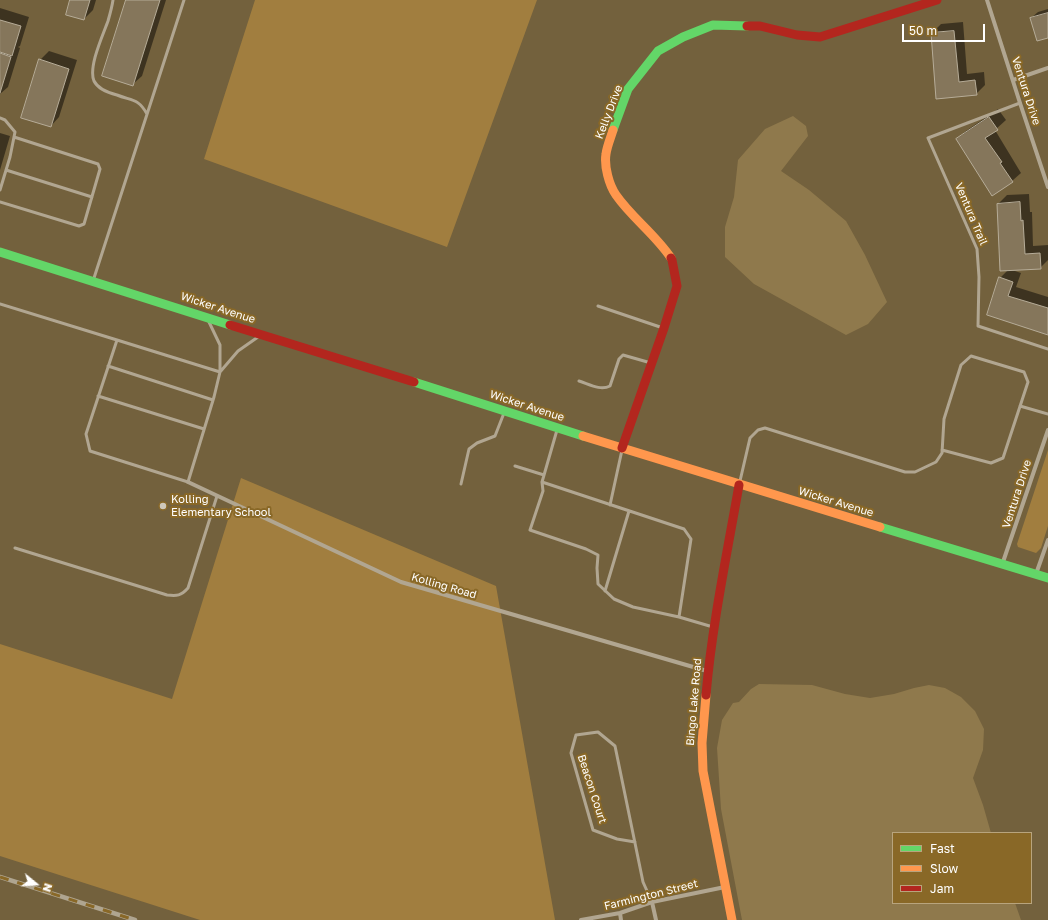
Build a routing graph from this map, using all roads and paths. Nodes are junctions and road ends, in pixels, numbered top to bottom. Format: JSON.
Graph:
{"nodes":[{"id":1,"x":113,"y":0,"type":"edge"},
{"id":2,"x":184,"y":0,"type":"edge"},
{"id":3,"x":937,"y":0,"type":"edge"},
{"id":4,"x":988,"y":0,"type":"edge"},
{"id":5,"x":1048,"y":68,"type":"edge"},
{"id":6,"x":1013,"y":80,"type":"junction"},
{"id":7,"x":1020,"y":103,"type":"junction"},
{"id":8,"x":147,"y":114,"type":"junction"},
{"id":9,"x":0,"y":118,"type":"edge"},
{"id":10,"x":14,"y":137,"type":"junction"},
{"id":11,"x":6,"y":170,"type":"junction"},
{"id":12,"x":1048,"y":188,"type":"edge"},
{"id":13,"x":0,"y":190,"type":"edge"},
{"id":14,"x":92,"y":197,"type":"junction"},
{"id":15,"x":0,"y":202,"type":"edge"},
{"id":16,"x":0,"y":252,"type":"edge"},
{"id":17,"x":93,"y":281,"type":"junction"},
{"id":18,"x":0,"y":304,"type":"edge"},
{"id":19,"x":598,"y":306,"type":"dead end"},
{"id":20,"x":207,"y":317,"type":"junction"},
{"id":21,"x":664,"y":328,"type":"junction"},
{"id":22,"x":262,"y":335,"type":"junction"},
{"id":23,"x":116,"y":340,"type":"junction"},
{"id":24,"x":1048,"y":349,"type":"edge"},
{"id":25,"x":652,"y":363,"type":"junction"},
{"id":26,"x":108,"y":366,"type":"junction"},
{"id":27,"x":220,"y":372,"type":"junction"},
{"id":28,"x":579,"y":381,"type":"dead end"},
{"id":29,"x":98,"y":396,"type":"junction"},
{"id":30,"x":213,"y":400,"type":"junction"},
{"id":31,"x":1020,"y":406,"type":"junction"},
{"id":32,"x":505,"y":411,"type":"junction"},
{"id":33,"x":1048,"y":414,"type":"edge"},
{"id":34,"x":558,"y":428,"type":"junction"},
{"id":35,"x":204,"y":429,"type":"junction"},
{"id":36,"x":1048,"y":430,"type":"edge"},
{"id":37,"x":622,"y":448,"type":"junction"},
{"id":38,"x":942,"y":450,"type":"junction"},
{"id":39,"x":515,"y":466,"type":"dead end"},
{"id":40,"x":544,"y":475,"type":"junction"},
{"id":41,"x":188,"y":482,"type":"junction"},
{"id":42,"x":542,"y":482,"type":"junction"},
{"id":43,"x":461,"y":484,"type":"dead end"},
{"id":44,"x":739,"y":485,"type":"junction"},
{"id":45,"x":217,"y":496,"type":"junction"},
{"id":46,"x":610,"y":505,"type":"junction"},
{"id":47,"x":630,"y":511,"type":"junction"},
{"id":48,"x":1048,"y":540,"type":"edge"},
{"id":49,"x":14,"y":548,"type":"dead end"},
{"id":50,"x":1003,"y":564,"type":"junction"},
{"id":51,"x":1036,"y":574,"type":"junction"},
{"id":52,"x":1048,"y":578,"type":"edge"},
{"id":53,"x":605,"y":591,"type":"junction"},
{"id":54,"x":679,"y":617,"type":"junction"},
{"id":55,"x":714,"y":628,"type":"junction"},
{"id":56,"x":708,"y":671,"type":"junction"},
{"id":57,"x":635,"y":842,"type":"junction"},
{"id":58,"x":726,"y":887,"type":"junction"},
{"id":59,"x":652,"y":902,"type":"junction"},
{"id":60,"x":620,"y":913,"type":"junction"},
{"id":61,"x":581,"y":920,"type":"edge"},
{"id":62,"x":621,"y":920,"type":"edge"},
{"id":63,"x":656,"y":920,"type":"edge"},
{"id":64,"x":732,"y":920,"type":"edge"}],
"edges":[{"from":1,"to":8,"type":"lane"},
{"from":2,"to":8,"type":"lane"},
{"from":3,"to":21,"type":"main road","name":"Kelly Drive"},
{"from":4,"to":6,"type":"street","name":"Ventura Drive"},
{"from":5,"to":6,"type":"street"},
{"from":6,"to":7,"type":"street","name":"Ventura Drive"},
{"from":7,"to":12,"type":"street","name":"Ventura Drive"},
{"from":7,"to":24,"type":"lane","name":"Ventura Trail"},
{"from":8,"to":17,"type":"lane"},
{"from":9,"to":10,"type":"lane"},
{"from":10,"to":11,"type":"lane"},
{"from":10,"to":14,"type":"lane"},
{"from":11,"to":13,"type":"lane"},
{"from":11,"to":14,"type":"lane"},
{"from":14,"to":15,"type":"lane"},
{"from":16,"to":17,"type":"main road","name":"Wicker Avenue"},
{"from":17,"to":20,"type":"main road","name":"Wicker Avenue"},
{"from":18,"to":23,"type":"lane"},
{"from":19,"to":21,"type":"lane"},
{"from":20,"to":22,"type":"main road","name":"Wicker Avenue"},
{"from":20,"to":27,"type":"lane"},
{"from":21,"to":25,"type":"main road","name":"Kelly Drive"},
{"from":22,"to":27,"type":"lane"},
{"from":22,"to":32,"type":"main road","name":"Wicker Avenue"},
{"from":23,"to":26,"type":"lane"},
{"from":23,"to":27,"type":"lane"},
{"from":25,"to":28,"type":"lane"},
{"from":25,"to":37,"type":"main road","name":"Kelly Drive"},
{"from":26,"to":29,"type":"lane"},
{"from":26,"to":30,"type":"lane"},
{"from":27,"to":30,"type":"lane"},
{"from":29,"to":35,"type":"lane"},
{"from":29,"to":41,"type":"lane"},
{"from":30,"to":35,"type":"lane"},
{"from":31,"to":33,"type":"lane"},
{"from":31,"to":38,"type":"lane"},
{"from":31,"to":38,"type":"lane"},
{"from":32,"to":34,"type":"main road","name":"Wicker Avenue"},
{"from":32,"to":43,"type":"lane"},
{"from":34,"to":37,"type":"main road","name":"Wicker Avenue"},
{"from":34,"to":40,"type":"lane"},
{"from":35,"to":41,"type":"lane"},
{"from":36,"to":50,"type":"street","name":"Ventura Drive"},
{"from":37,"to":44,"type":"main road","name":"Wicker Avenue"},
{"from":37,"to":46,"type":"lane"},
{"from":38,"to":44,"type":"lane"},
{"from":39,"to":40,"type":"lane"},
{"from":40,"to":42,"type":"lane"},
{"from":41,"to":45,"type":"street","name":"Kolling Road"},
{"from":42,"to":46,"type":"lane"},
{"from":42,"to":53,"type":"lane"},
{"from":44,"to":50,"type":"main road","name":"Wicker Avenue"},
{"from":44,"to":55,"type":"main road","name":"Bingo Lake Road"},
{"from":45,"to":49,"type":"lane"},
{"from":45,"to":56,"type":"street","name":"Kolling Road"},
{"from":46,"to":47,"type":"lane"},
{"from":47,"to":53,"type":"lane"},
{"from":47,"to":54,"type":"lane"},
{"from":48,"to":51,"type":"street"},
{"from":50,"to":51,"type":"main road","name":"Wicker Avenue"},
{"from":51,"to":52,"type":"main road","name":"Wicker Avenue"},
{"from":53,"to":54,"type":"lane"},
{"from":54,"to":55,"type":"lane"},
{"from":55,"to":56,"type":"main road","name":"Bingo Lake Road"},
{"from":56,"to":58,"type":"main road","name":"Bingo Lake Road"},
{"from":57,"to":57,"type":"lane","name":"Beacon Court"},
{"from":57,"to":59,"type":"lane","name":"Beacon Court"},
{"from":58,"to":59,"type":"street","name":"Farmington Street"},
{"from":58,"to":64,"type":"main road","name":"Bingo Lake Road"},
{"from":59,"to":60,"type":"street","name":"Farmington Street"},
{"from":59,"to":63,"type":"street","name":"Beacon Court"},
{"from":60,"to":61,"type":"street","name":"Farmington Street"},
{"from":60,"to":62,"type":"street"}]}
